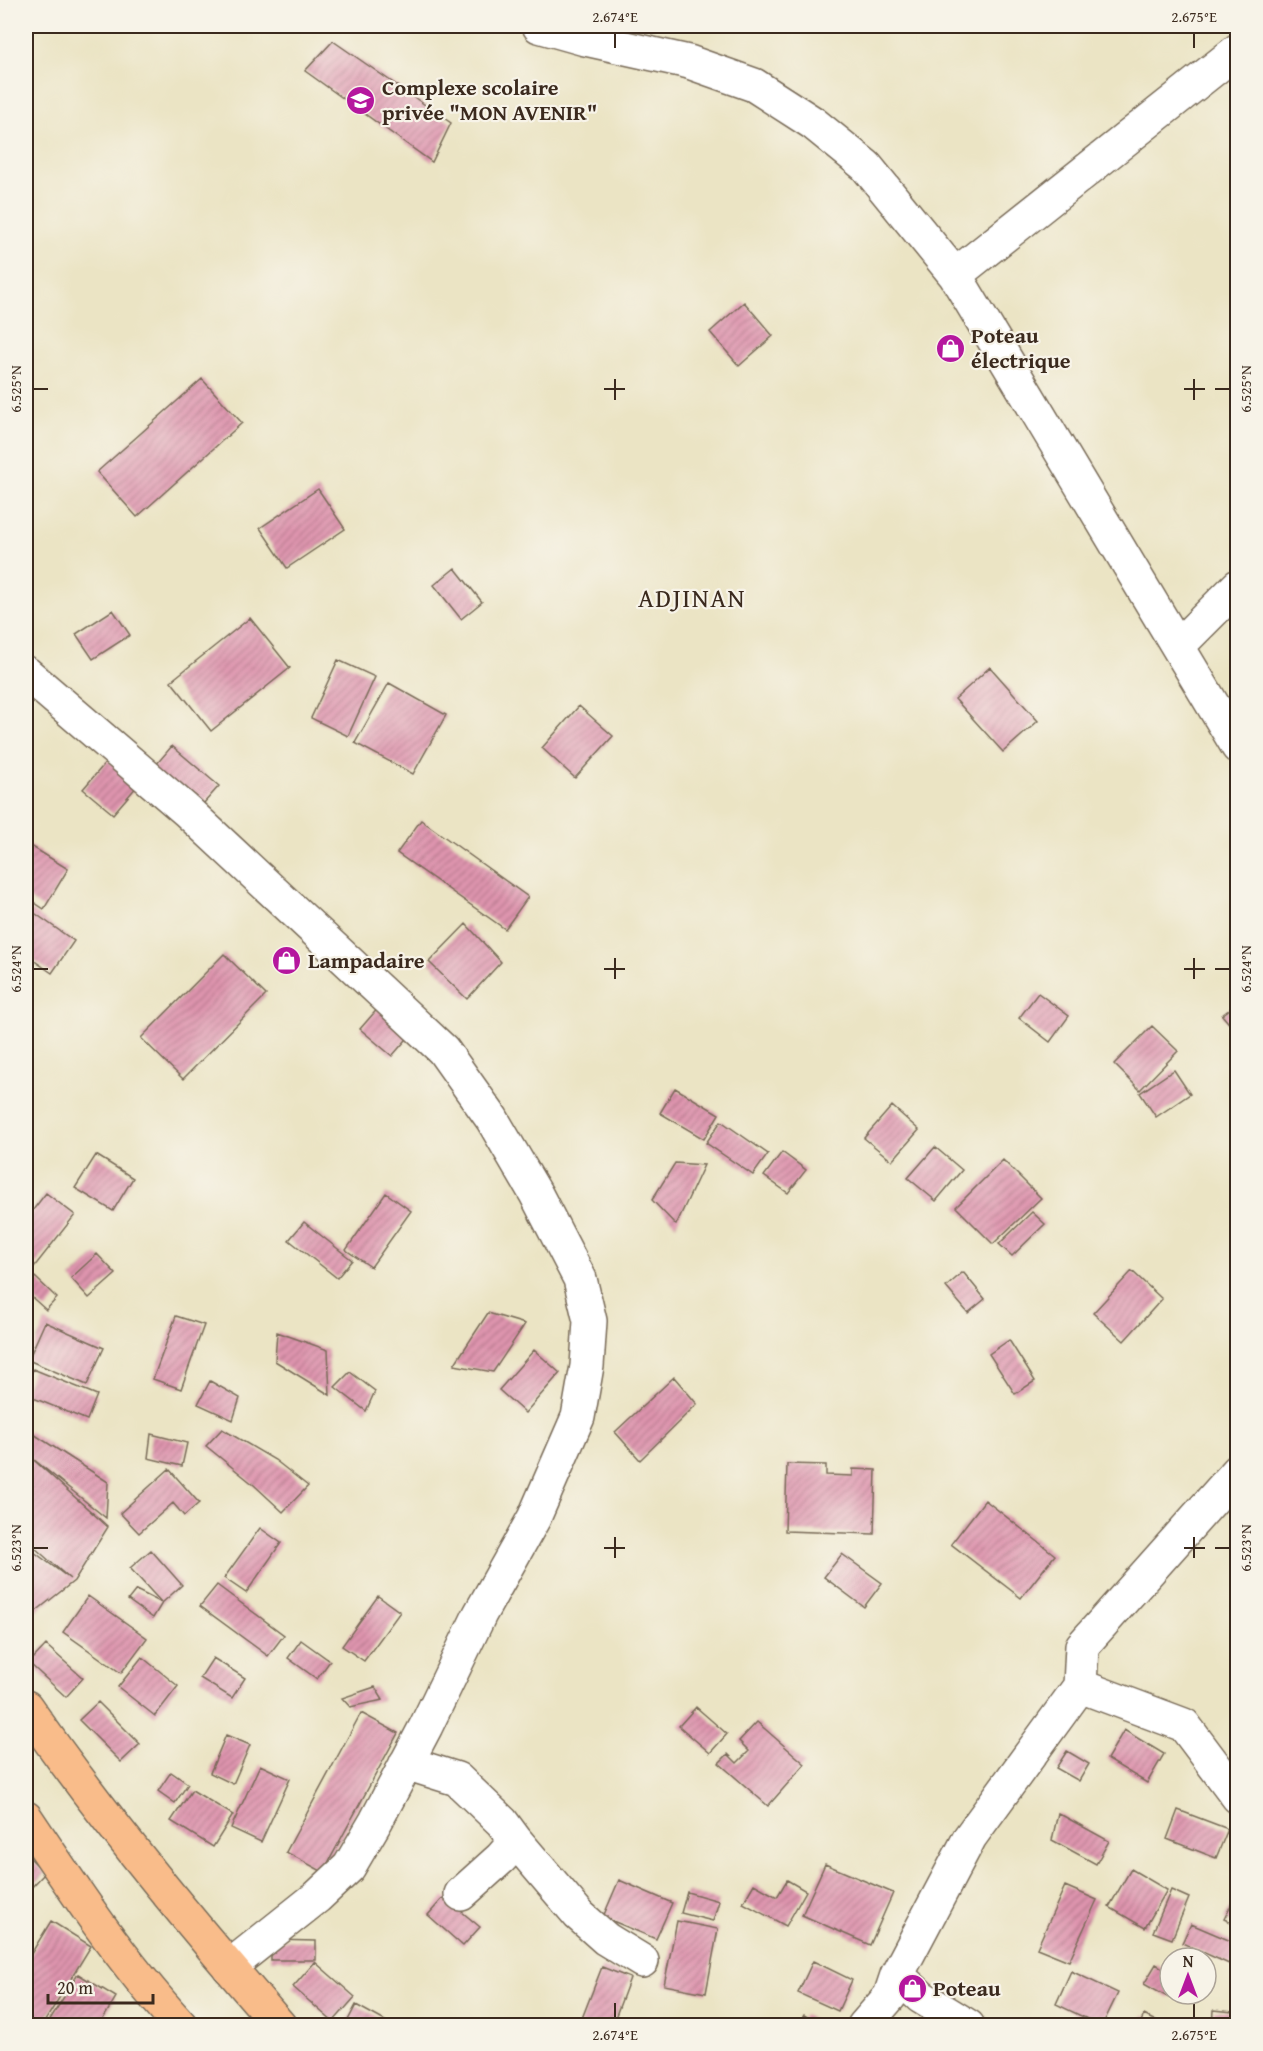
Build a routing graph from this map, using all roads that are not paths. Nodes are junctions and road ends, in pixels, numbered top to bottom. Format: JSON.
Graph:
{"nodes":[{"id":1,"x":539,"y":26,"type":"edge"},
{"id":2,"x":1238,"y":50,"type":"edge"},
{"id":3,"x":955,"y":274,"type":"junction"},
{"id":4,"x":1238,"y":586,"type":"edge"},
{"id":5,"x":1178,"y":646,"type":"junction"},
{"id":6,"x":26,"y":676,"type":"edge"},
{"id":7,"x":1238,"y":747,"type":"edge"},
{"id":8,"x":1238,"y":1472,"type":"edge"},
{"id":9,"x":1080,"y":1686,"type":"junction"},
{"id":10,"x":26,"y":1707,"type":"edge"},
{"id":11,"x":406,"y":1763,"type":"junction"},
{"id":12,"x":1238,"y":1797,"type":"edge"},
{"id":13,"x":26,"y":1818,"type":"edge"},
{"id":14,"x":516,"y":1841,"type":"junction"},
{"id":15,"x":460,"y":1894,"type":"dead end"},
{"id":16,"x":642,"y":1961,"type":"dead end"},
{"id":17,"x":229,"y":1967,"type":"junction"},
{"id":18,"x":897,"y":1975,"type":"junction"},
{"id":19,"x":181,"y":2025,"type":"edge"},
{"id":20,"x":280,"y":2025,"type":"edge"},
{"id":21,"x":864,"y":2025,"type":"edge"},
{"id":22,"x":968,"y":2025,"type":"edge"}],
"edges":[{"from":1,"to":3,"type":"street"},
{"from":2,"to":3,"type":"street"},
{"from":3,"to":5,"type":"street"},
{"from":4,"to":5,"type":"street"},
{"from":5,"to":7,"type":"street"},
{"from":6,"to":11,"type":"street"},
{"from":8,"to":9,"type":"street"},
{"from":9,"to":12,"type":"street"},
{"from":9,"to":18,"type":"street"},
{"from":10,"to":17,"type":"main road"},
{"from":11,"to":14,"type":"street"},
{"from":11,"to":17,"type":"street"},
{"from":13,"to":19,"type":"main road"},
{"from":14,"to":15,"type":"street"},
{"from":14,"to":16,"type":"street"},
{"from":17,"to":20,"type":"main road"},
{"from":18,"to":21,"type":"street"},
{"from":18,"to":22,"type":"street"}]}
